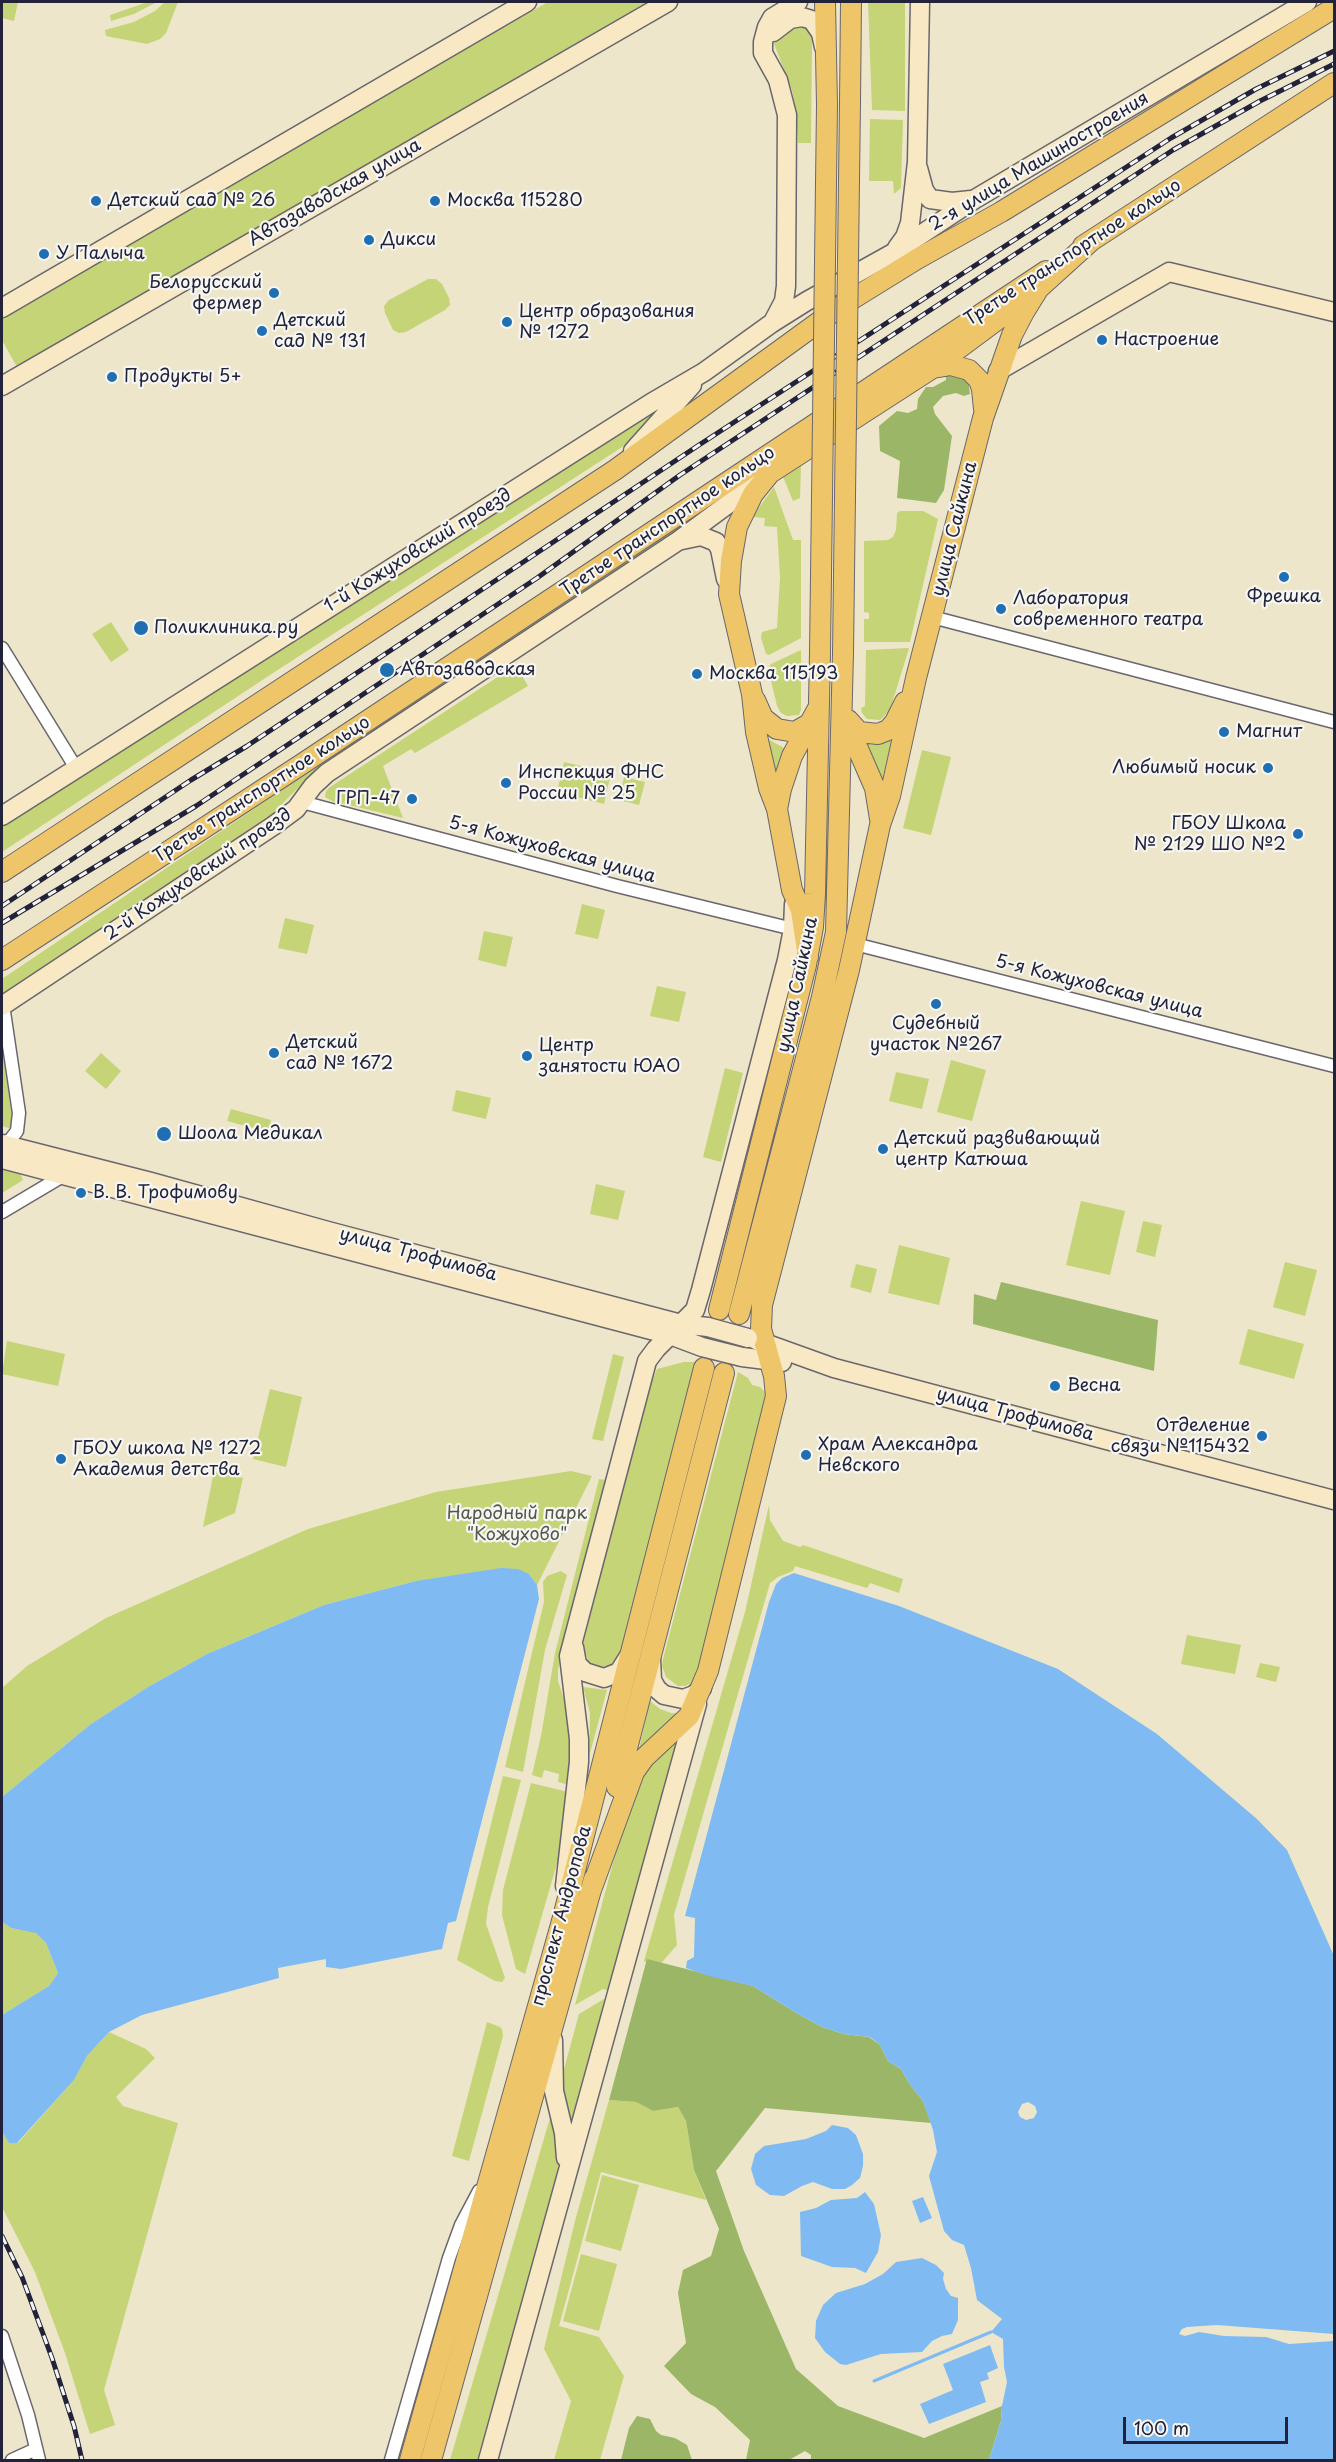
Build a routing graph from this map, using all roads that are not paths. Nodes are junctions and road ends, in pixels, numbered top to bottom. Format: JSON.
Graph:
{"nodes":[{"id":1,"x":527,"y":2,"type":"edge"},
{"id":2,"x":668,"y":2,"type":"edge"},
{"id":3,"x":798,"y":2,"type":"edge"},
{"id":4,"x":825,"y":2,"type":"edge"},
{"id":5,"x":851,"y":2,"type":"edge"},
{"id":6,"x":920,"y":2,"type":"edge"},
{"id":7,"x":1307,"y":2,"type":"edge"},
{"id":8,"x":1288,"y":7,"type":"edge"},
{"id":9,"x":1335,"y":8,"type":"edge"},
{"id":10,"x":764,"y":42,"type":"junction"},
{"id":11,"x":825,"y":50,"type":"junction"},
{"id":12,"x":1335,"y":83,"type":"edge"},
{"id":13,"x":917,"y":162,"type":"junction"},
{"id":14,"x":975,"y":199,"type":"junction"},
{"id":15,"x":1092,"y":240,"type":"junction"},
{"id":16,"x":893,"y":253,"type":"junction"},
{"id":17,"x":786,"y":286,"type":"junction"},
{"id":18,"x":1039,"y":288,"type":"junction"},
{"id":19,"x":807,"y":301,"type":"junction"},
{"id":20,"x":2,"y":308,"type":"edge"},
{"id":21,"x":1335,"y":312,"type":"edge"},
{"id":22,"x":772,"y":323,"type":"junction"},
{"id":23,"x":931,"y":369,"type":"junction"},
{"id":24,"x":998,"y":371,"type":"junction"},
{"id":25,"x":704,"y":372,"type":"junction"},
{"id":26,"x":2,"y":386,"type":"edge"},
{"id":27,"x":983,"y":418,"type":"junction"},
{"id":28,"x":615,"y":470,"type":"junction"},
{"id":29,"x":770,"y":473,"type":"junction"},
{"id":30,"x":678,"y":541,"type":"junction"},
{"id":31,"x":729,"y":594,"type":"junction"},
{"id":32,"x":932,"y":617,"type":"junction"},
{"id":33,"x":2,"y":648,"type":"edge"},
{"id":34,"x":916,"y":678,"type":"junction"},
{"id":35,"x":752,"y":694,"type":"junction"},
{"id":36,"x":820,"y":695,"type":"junction"},
{"id":37,"x":843,"y":713,"type":"junction"},
{"id":38,"x":812,"y":722,"type":"junction"},
{"id":39,"x":1335,"y":722,"type":"edge"},
{"id":40,"x":76,"y":768,"type":"junction"},
{"id":41,"x":302,"y":802,"type":"junction"},
{"id":42,"x":777,"y":809,"type":"junction"},
{"id":43,"x":2,"y":816,"type":"edge"},
{"id":44,"x":880,"y":825,"type":"junction"},
{"id":45,"x":816,"y":853,"type":"junction"},
{"id":46,"x":2,"y":872,"type":"edge"},
{"id":47,"x":792,"y":890,"type":"junction"},
{"id":48,"x":865,"y":891,"type":"junction"},
{"id":49,"x":801,"y":910,"type":"junction"},
{"id":50,"x":794,"y":929,"type":"junction"},
{"id":51,"x":855,"y":944,"type":"junction"},
{"id":52,"x":808,"y":957,"type":"junction"},
{"id":53,"x":2,"y":960,"type":"edge"},
{"id":54,"x":822,"y":997,"type":"junction"},
{"id":55,"x":2,"y":1005,"type":"edge"},
{"id":56,"x":1335,"y":1066,"type":"edge"},
{"id":57,"x":2,"y":1144,"type":"edge"},
{"id":58,"x":2,"y":1159,"type":"edge"},
{"id":59,"x":83,"y":1164,"type":"junction"},
{"id":60,"x":64,"y":1175,"type":"junction"},
{"id":61,"x":2,"y":1212,"type":"edge"},
{"id":62,"x":719,"y":1310,"type":"dead end"},
{"id":63,"x":739,"y":1314,"type":"dead end"},
{"id":64,"x":676,"y":1330,"type":"junction"},
{"id":65,"x":762,"y":1347,"type":"junction"},
{"id":66,"x":704,"y":1368,"type":"dead end"},
{"id":67,"x":724,"y":1373,"type":"dead end"},
{"id":68,"x":1335,"y":1500,"type":"edge"},
{"id":69,"x":575,"y":1632,"type":"junction"},
{"id":70,"x":641,"y":1654,"type":"junction"},
{"id":71,"x":702,"y":1688,"type":"junction"},
{"id":72,"x":591,"y":1890,"type":"junction"},
{"id":73,"x":562,"y":1921,"type":"junction"},
{"id":74,"x":554,"y":2022,"type":"junction"},
{"id":75,"x":489,"y":2174,"type":"junction"},
{"id":76,"x":562,"y":2190,"type":"junction"},
{"id":77,"x":2,"y":2336,"type":"edge"},
{"id":78,"x":38,"y":2455,"type":"edge"},
{"id":79,"x":12,"y":2460,"type":"edge"},
{"id":80,"x":391,"y":2460,"type":"edge"},
{"id":81,"x":410,"y":2460,"type":"edge"},
{"id":82,"x":431,"y":2460,"type":"edge"},
{"id":83,"x":488,"y":2460,"type":"edge"}],
"edges":[{"from":1,"to":20,"type":"main road"},
{"from":2,"to":26,"type":"main road","name":"Автозаводская улица"},
{"from":3,"to":10,"type":"main road"},
{"from":4,"to":11,"type":"main road","name":"улица Сайкина"},
{"from":5,"to":37,"type":"main road","name":"улица Сайкина","bridge":true},
{"from":6,"to":13,"type":"main road"},
{"from":7,"to":8,"type":"main road","name":"2-я улица Машиностроения"},
{"from":8,"to":14,"type":"main road","name":"2-я улица Машиностроения"},
{"from":9,"to":28,"type":"main road"},
{"from":10,"to":11,"type":"main road"},
{"from":10,"to":17,"type":"main road"},
{"from":11,"to":36,"type":"main road","name":"улица Сайкина","bridge":true},
{"from":12,"to":15,"type":"main road","name":"Третье транспортное кольцо"},
{"from":13,"to":14,"type":"main road"},
{"from":13,"to":16,"type":"main road"},
{"from":14,"to":16,"type":"main road","name":"2-я улица Машиностроения"},
{"from":15,"to":18,"type":"main road"},
{"from":15,"to":53,"type":"main road","name":"Третье транспортное кольцо"},
{"from":16,"to":19,"type":"main road","name":"2-я улица Машиностроения"},
{"from":17,"to":19,"type":"main road"},
{"from":17,"to":22,"type":"main road"},
{"from":18,"to":23,"type":"main road","name":"2-й Кожуховский проезд"},
{"from":18,"to":24,"type":"main road","name":"улица Сайкина"},
{"from":19,"to":22,"type":"main road","name":"2-я улица Машиностроения"},
{"from":21,"to":24,"type":"main road"},
{"from":22,"to":25,"type":"main road","name":"1-й Кожуховский проезд"},
{"from":23,"to":27,"type":"main road"},
{"from":23,"to":29,"type":"main road","name":"2-й Кожуховский проезд"},
{"from":24,"to":27,"type":"main road","name":"улица Сайкина"},
{"from":25,"to":28,"type":"main road"},
{"from":25,"to":40,"type":"main road","name":"1-й Кожуховский проезд"},
{"from":27,"to":32,"type":"main road","name":"улица Сайкина"},
{"from":28,"to":46,"type":"main road"},
{"from":29,"to":30,"type":"main road","name":"2-й Кожуховский проезд"},
{"from":29,"to":31,"type":"main road"},
{"from":30,"to":31,"type":"main road"},
{"from":30,"to":41,"type":"main road","name":"2-й Кожуховский проезд"},
{"from":31,"to":35,"type":"main road"},
{"from":32,"to":34,"type":"main road","name":"улица Сайкина"},
{"from":32,"to":39,"type":"street"},
{"from":33,"to":40,"type":"street"},
{"from":34,"to":37,"type":"main road"},
{"from":34,"to":44,"type":"main road","name":"улица Сайкина"},
{"from":35,"to":38,"type":"main road"},
{"from":35,"to":42,"type":"main road"},
{"from":36,"to":38,"type":"main road"},
{"from":36,"to":45,"type":"main road","name":"улица Сайкина"},
{"from":37,"to":44,"type":"main road"},
{"from":37,"to":54,"type":"main road","name":"улица Сайкина"},
{"from":38,"to":42,"type":"main road"},
{"from":40,"to":43,"type":"main road","name":"1-й Кожуховский проезд"},
{"from":41,"to":50,"type":"street","name":"5-я Кожуховская улица"},
{"from":41,"to":55,"type":"main road","name":"2-й Кожуховский проезд"},
{"from":42,"to":47,"type":"main road"},
{"from":44,"to":48,"type":"main road","name":"улица Сайкина"},
{"from":45,"to":49,"type":"main road"},
{"from":45,"to":52,"type":"main road","name":"улица Сайкина"},
{"from":47,"to":49,"type":"main road"},
{"from":47,"to":50,"type":"main road"},
{"from":48,"to":51,"type":"main road"},
{"from":48,"to":54,"type":"street","name":"улица Сайкина"},
{"from":49,"to":50,"type":"main road"},
{"from":49,"to":52,"type":"main road"},
{"from":50,"to":64,"type":"main road"},
{"from":51,"to":56,"type":"street","name":"5-я Кожуховская улица"},
{"from":51,"to":65,"type":"main road"},
{"from":52,"to":62,"type":"main road","name":"улица Сайкина"},
{"from":54,"to":63,"type":"main road","name":"улица Сайкина"},
{"from":55,"to":57,"type":"street"},
{"from":57,"to":59,"type":"main road","name":"улица Трофимова"},
{"from":58,"to":60,"type":"main road","name":"улица Трофимова"},
{"from":59,"to":60,"type":"street"},
{"from":59,"to":64,"type":"main road","name":"улица Трофимова"},
{"from":60,"to":61,"type":"street"},
{"from":60,"to":64,"type":"main road","name":"улица Трофимова"},
{"from":64,"to":65,"type":"main road","name":"улица Трофимова","bridge":true},
{"from":64,"to":65,"type":"main road","name":"улица Трофимова","bridge":true},
{"from":64,"to":69,"type":"main road"},
{"from":65,"to":68,"type":"main road","name":"улица Трофимова"},
{"from":65,"to":71,"type":"main road"},
{"from":66,"to":70,"type":"main road","name":"проспект Андропова"},
{"from":67,"to":70,"type":"main road","name":"проспект Андропова"},
{"from":69,"to":70,"type":"main road"},
{"from":69,"to":73,"type":"main road"},
{"from":70,"to":71,"type":"main road"},
{"from":70,"to":72,"type":"main road","name":"проспект Андропова"},
{"from":70,"to":73,"type":"main road","name":"проспект Андропова"},
{"from":71,"to":72,"type":"main road"},
{"from":71,"to":76,"type":"main road"},
{"from":72,"to":74,"type":"main road","name":"проспект Андропова"},
{"from":73,"to":75,"type":"main road","name":"проспект Андропова"},
{"from":74,"to":76,"type":"main road"},
{"from":74,"to":82,"type":"main road","name":"проспект Андропова"},
{"from":75,"to":80,"type":"street"},
{"from":75,"to":81,"type":"main road","name":"проспект Андропова"},
{"from":76,"to":83,"type":"main road"},
{"from":77,"to":78,"type":"street"},
{"from":78,"to":79,"type":"street"}]}
